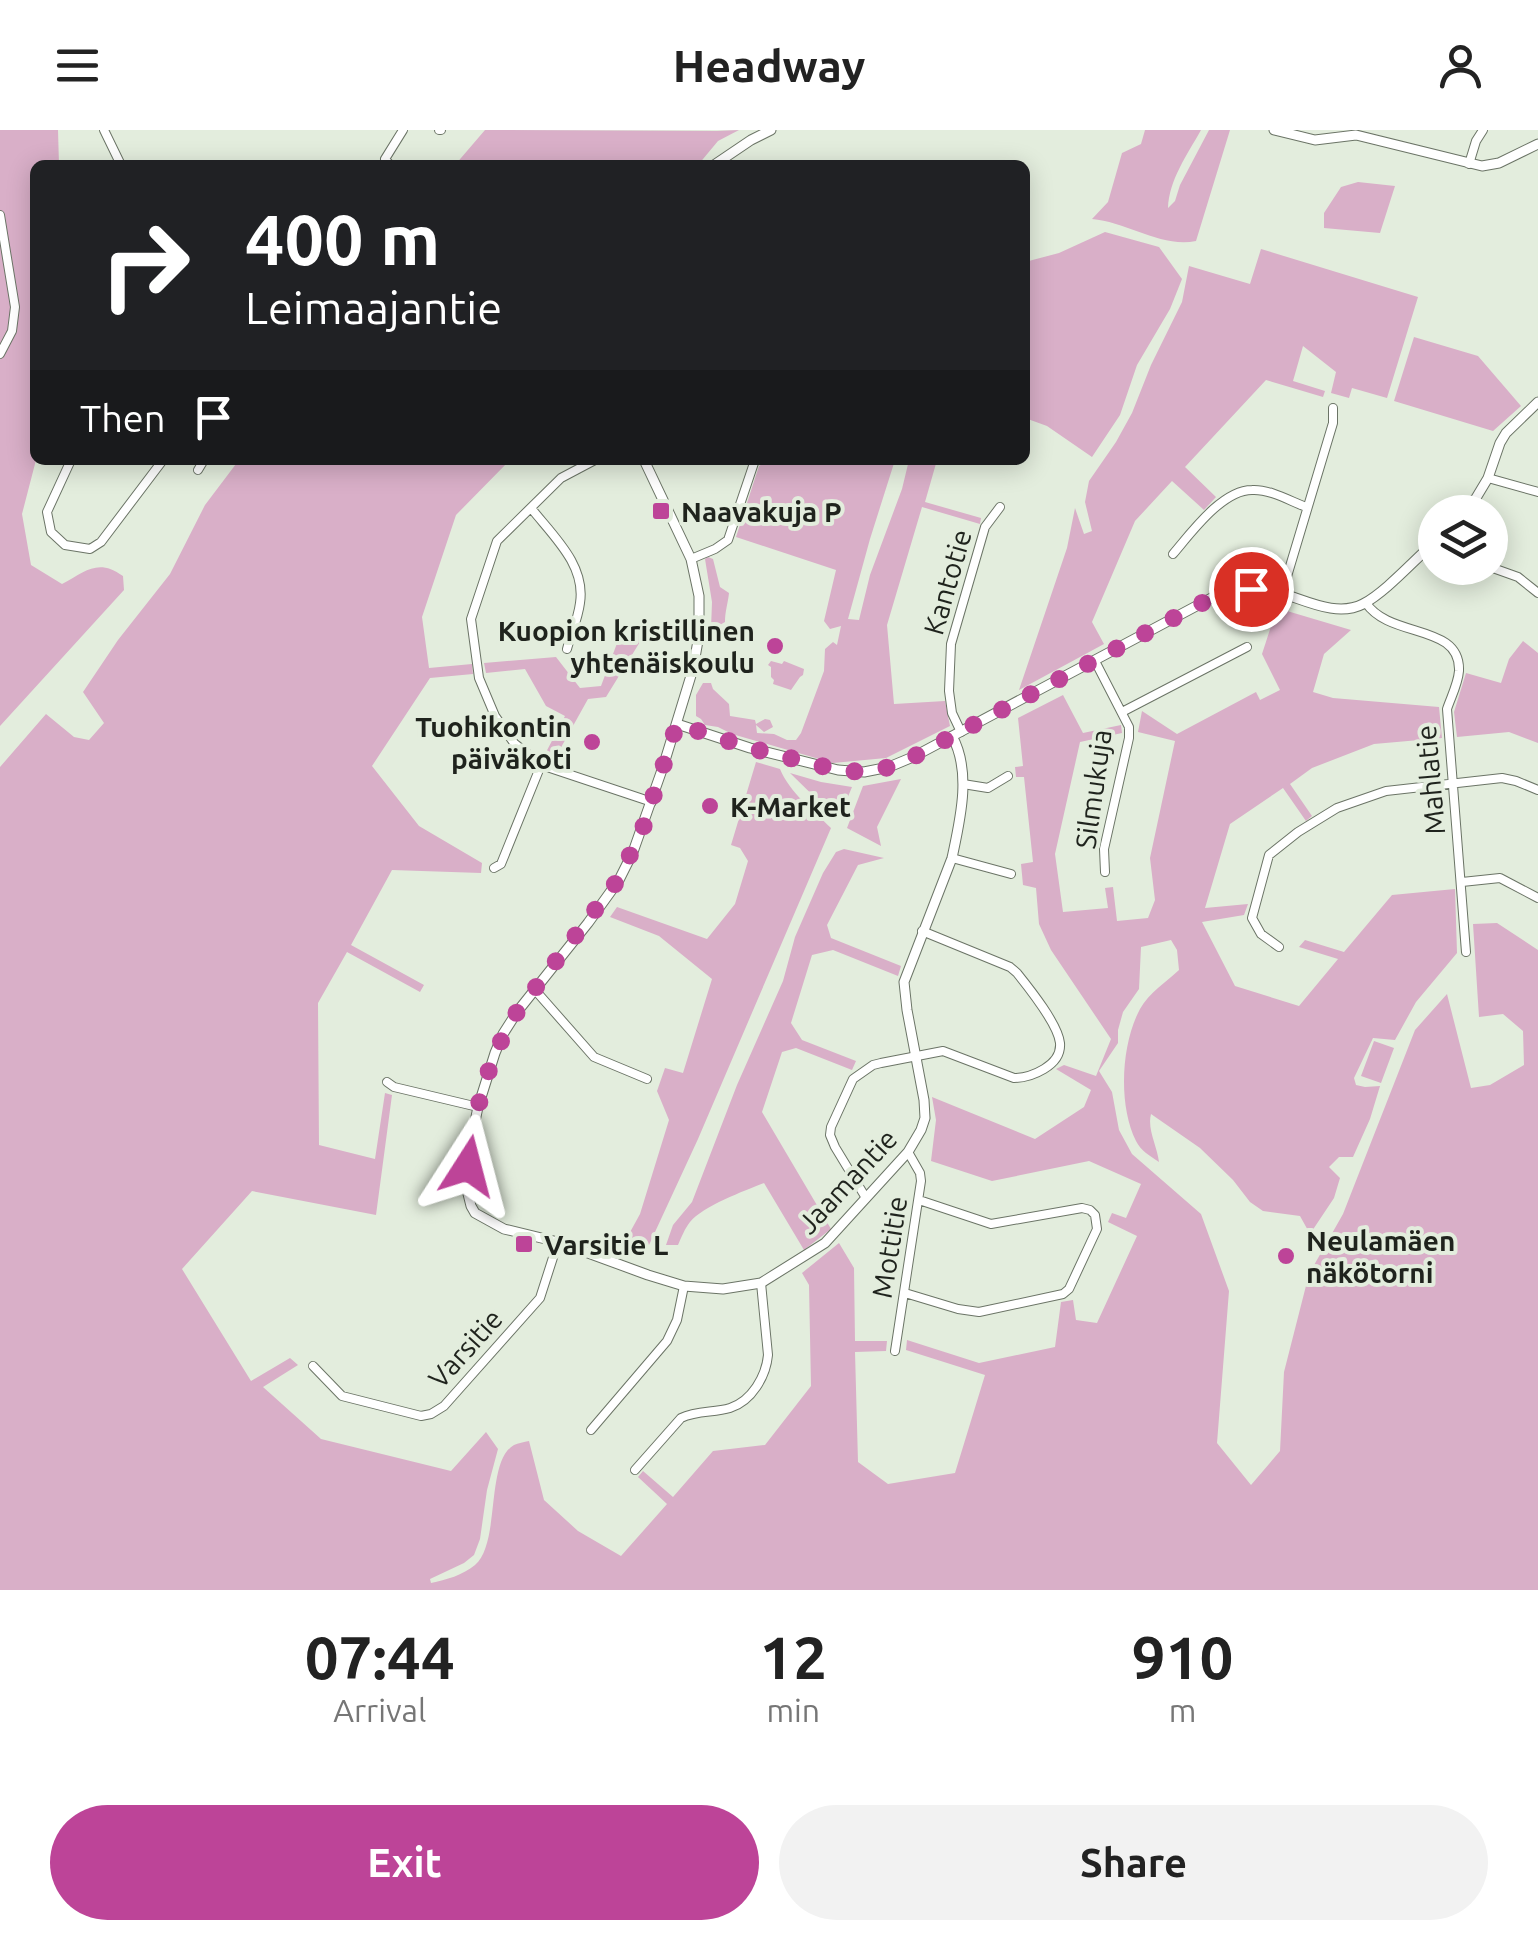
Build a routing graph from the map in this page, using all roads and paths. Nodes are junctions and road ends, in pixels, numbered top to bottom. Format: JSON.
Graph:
{"nodes":[{"id":1,"x":104,"y":130,"type":"edge"},
{"id":2,"x":403,"y":130,"type":"edge"},
{"id":3,"x":771,"y":130,"type":"edge"},
{"id":4,"x":1274,"y":130,"type":"edge"},
{"id":5,"x":1484,"y":130,"type":"edge"},
{"id":6,"x":1538,"y":144,"type":"edge"},
{"id":7,"x":119,"y":160,"type":"edge"},
{"id":8,"x":388,"y":160,"type":"edge"},
{"id":9,"x":721,"y":160,"type":"edge"},
{"id":10,"x":1469,"y":164,"type":"junction"},
{"id":11,"x":0,"y":216,"type":"edge"},
{"id":12,"x":0,"y":354,"type":"edge"},
{"id":13,"x":1538,"y":402,"type":"edge"},
{"id":14,"x":1333,"y":408,"type":"dead end"},
{"id":15,"x":70,"y":465,"type":"edge"},
{"id":16,"x":159,"y":465,"type":"edge"},
{"id":17,"x":201,"y":465,"type":"edge"},
{"id":18,"x":586,"y":465,"type":"edge"},
{"id":19,"x":646,"y":465,"type":"edge"},
{"id":20,"x":753,"y":465,"type":"edge"},
{"id":21,"x":198,"y":470,"type":"dead end"},
{"id":22,"x":1488,"y":478,"type":"junction"},
{"id":23,"x":1538,"y":492,"type":"edge"},
{"id":24,"x":1478,"y":495,"type":"edge"},
{"id":25,"x":1000,"y":507,"type":"dead end"},
{"id":26,"x":1306,"y":507,"type":"junction"},
{"id":27,"x":532,"y":508,"type":"junction"},
{"id":28,"x":1172,"y":554,"type":"dead end"},
{"id":29,"x":1418,"y":557,"type":"edge"},
{"id":30,"x":690,"y":559,"type":"junction"},
{"id":31,"x":1508,"y":573,"type":"edge"},
{"id":32,"x":1538,"y":592,"type":"edge"},
{"id":33,"x":1282,"y":593,"type":"junction"},
{"id":34,"x":1366,"y":603,"type":"junction"},
{"id":35,"x":1247,"y":647,"type":"dead end"},
{"id":36,"x":567,"y":649,"type":"dead end"},
{"id":37,"x":1094,"y":661,"type":"junction"},
{"id":38,"x":1122,"y":712,"type":"junction"},
{"id":39,"x":677,"y":724,"type":"junction"},
{"id":40,"x":956,"y":734,"type":"junction"},
{"id":41,"x":542,"y":765,"type":"junction"},
{"id":42,"x":1008,"y":776,"type":"dead end"},
{"id":43,"x":963,"y":784,"type":"junction"},
{"id":44,"x":1453,"y":784,"type":"junction"},
{"id":45,"x":1538,"y":790,"type":"edge"},
{"id":46,"x":652,"y":802,"type":"junction"},
{"id":47,"x":952,"y":858,"type":"junction"},
{"id":48,"x":498,"y":866,"type":"dead end"},
{"id":49,"x":1105,"y":872,"type":"dead end"},
{"id":50,"x":1012,"y":874,"type":"dead end"},
{"id":51,"x":1462,"y":882,"type":"junction"},
{"id":52,"x":1538,"y":898,"type":"edge"},
{"id":53,"x":922,"y":931,"type":"junction"},
{"id":54,"x":1279,"y":948,"type":"dead end"},
{"id":55,"x":1466,"y":952,"type":"dead end"},
{"id":56,"x":536,"y":990,"type":"junction"},
{"id":57,"x":916,"y":1057,"type":"junction"},
{"id":58,"x":647,"y":1079,"type":"dead end"},
{"id":59,"x":387,"y":1082,"type":"dead end"},
{"id":60,"x":478,"y":1108,"type":"junction"},
{"id":61,"x":908,"y":1152,"type":"junction"},
{"id":62,"x":866,"y":1198,"type":"junction"},
{"id":63,"x":919,"y":1200,"type":"junction"},
{"id":64,"x":558,"y":1242,"type":"junction"},
{"id":65,"x":761,"y":1283,"type":"junction"},
{"id":66,"x":684,"y":1286,"type":"junction"},
{"id":67,"x":905,"y":1293,"type":"junction"},
{"id":68,"x":895,"y":1351,"type":"dead end"},
{"id":69,"x":312,"y":1366,"type":"dead end"},
{"id":70,"x":591,"y":1430,"type":"dead end"},
{"id":71,"x":635,"y":1470,"type":"dead end"}],
"edges":[{"from":1,"to":7,"type":"street"},
{"from":2,"to":8,"type":"street"},
{"from":3,"to":9,"type":"street"},
{"from":4,"to":10,"type":"street"},
{"from":5,"to":10,"type":"street"},
{"from":6,"to":10,"type":"street"},
{"from":11,"to":12,"type":"street"},
{"from":13,"to":22,"type":"street"},
{"from":14,"to":26,"type":"street"},
{"from":15,"to":16,"type":"street"},
{"from":17,"to":21,"type":"street"},
{"from":18,"to":27,"type":"street"},
{"from":19,"to":30,"type":"street"},
{"from":20,"to":30,"type":"street"},
{"from":22,"to":23,"type":"street"},
{"from":22,"to":24,"type":"street"},
{"from":25,"to":40,"type":"street","name":"Kantotie"},
{"from":26,"to":28,"type":"street"},
{"from":26,"to":33,"type":"street"},
{"from":27,"to":36,"type":"street"},
{"from":27,"to":41,"type":"street"},
{"from":29,"to":34,"type":"street"},
{"from":30,"to":39,"type":"street"},
{"from":31,"to":32,"type":"street"},
{"from":33,"to":34,"type":"street"},
{"from":33,"to":37,"type":"street"},
{"from":34,"to":44,"type":"street","name":"Mahlatie"},
{"from":35,"to":38,"type":"street"},
{"from":37,"to":38,"type":"street","name":"Silmukuja"},
{"from":37,"to":40,"type":"street"},
{"from":38,"to":49,"type":"street","name":"Silmukuja"},
{"from":39,"to":40,"type":"street"},
{"from":39,"to":46,"type":"street"},
{"from":40,"to":43,"type":"street","name":"Jaamantie"},
{"from":41,"to":46,"type":"street"},
{"from":41,"to":48,"type":"street"},
{"from":42,"to":43,"type":"street"},
{"from":43,"to":47,"type":"street","name":"Jaamantie"},
{"from":44,"to":45,"type":"street"},
{"from":44,"to":51,"type":"street","name":"Mahlatie"},
{"from":44,"to":54,"type":"street"},
{"from":46,"to":56,"type":"street"},
{"from":47,"to":50,"type":"street"},
{"from":47,"to":53,"type":"street","name":"Jaamantie"},
{"from":51,"to":52,"type":"street"},
{"from":51,"to":55,"type":"street","name":"Mahlatie"},
{"from":53,"to":57,"type":"street","name":"Jaamantie"},
{"from":53,"to":57,"type":"street"},
{"from":56,"to":58,"type":"street"},
{"from":56,"to":60,"type":"street"},
{"from":57,"to":61,"type":"street","name":"Jaamantie"},
{"from":57,"to":62,"type":"street"},
{"from":59,"to":60,"type":"street"},
{"from":60,"to":64,"type":"street","name":"Jaamantie"},
{"from":61,"to":62,"type":"street","name":"Jaamantie"},
{"from":61,"to":63,"type":"street","name":"Mottitie"},
{"from":62,"to":65,"type":"street","name":"Jaamantie"},
{"from":63,"to":67,"type":"street","name":"Mottitie"},
{"from":63,"to":67,"type":"street"},
{"from":64,"to":66,"type":"street","name":"Jaamantie"},
{"from":64,"to":69,"type":"street","name":"Varsitie"},
{"from":65,"to":66,"type":"street","name":"Jaamantie"},
{"from":65,"to":71,"type":"street"},
{"from":66,"to":70,"type":"street"},
{"from":67,"to":68,"type":"street","name":"Mottitie"}]}
